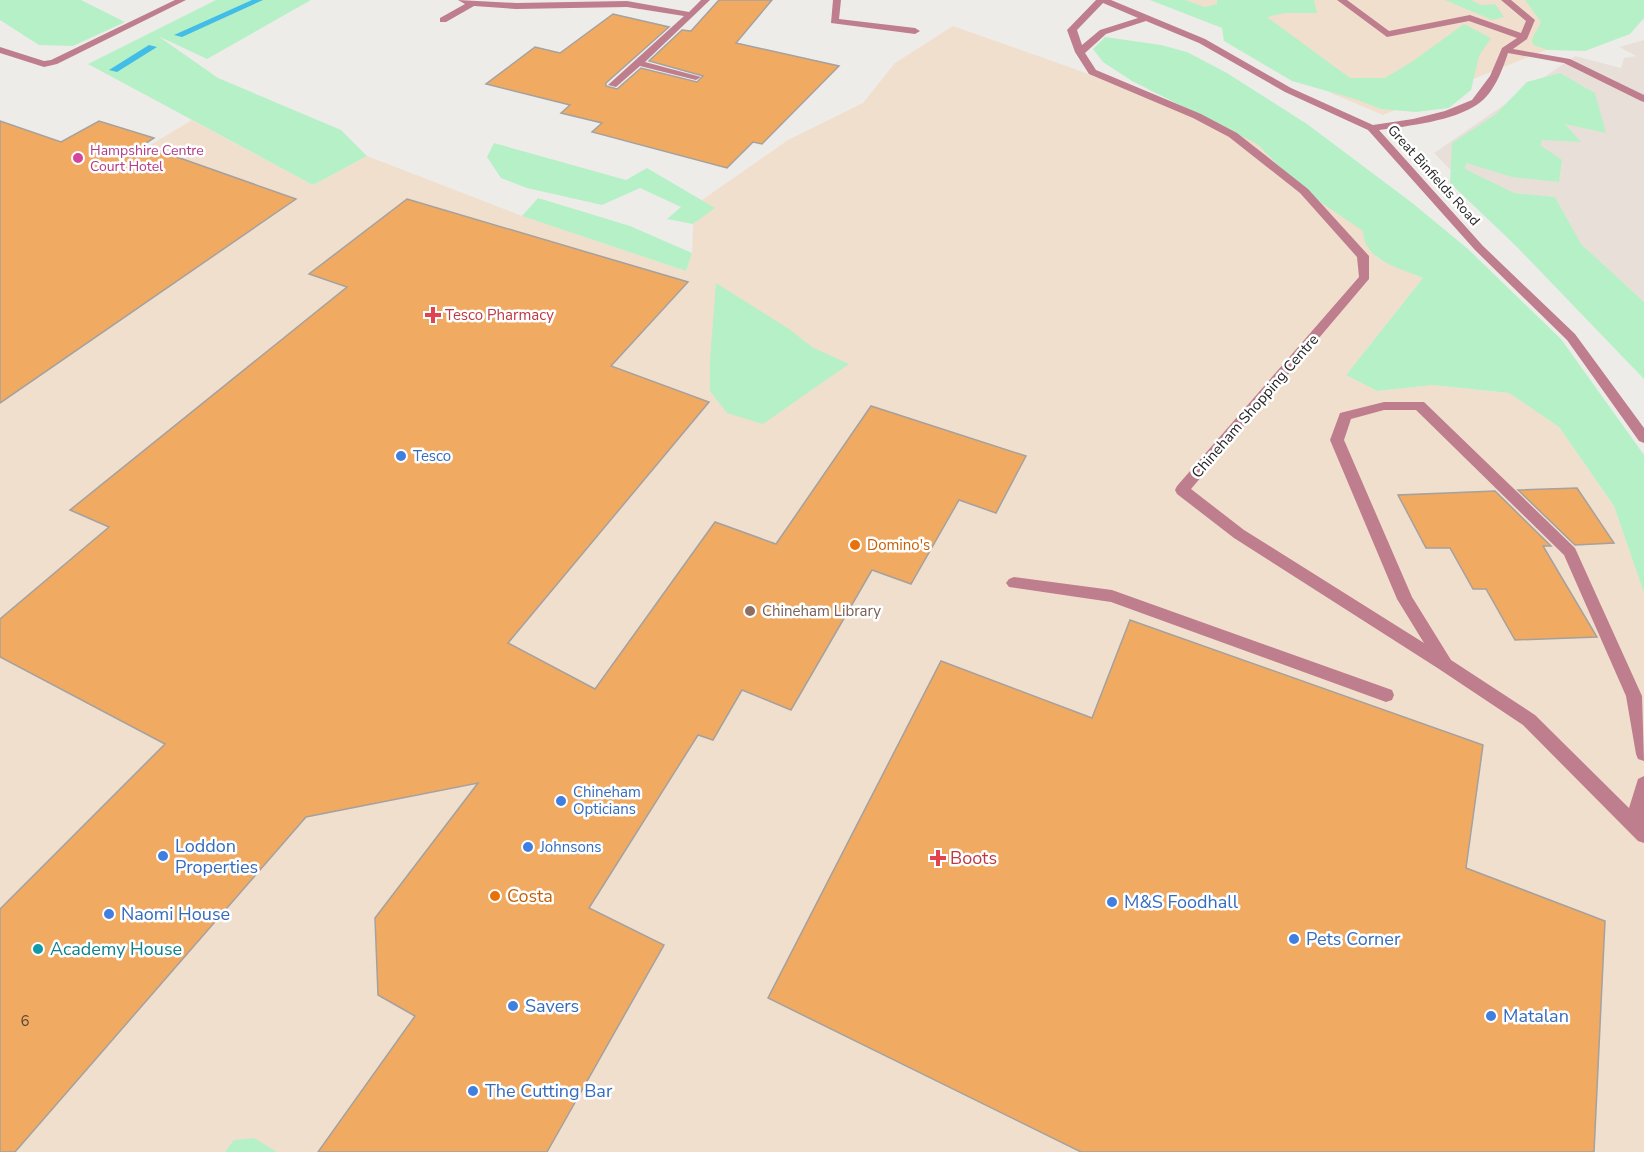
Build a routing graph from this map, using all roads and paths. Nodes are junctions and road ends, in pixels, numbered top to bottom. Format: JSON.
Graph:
{"nodes":[{"id":1,"x":182,"y":0,"type":"edge"},
{"id":2,"x":462,"y":0,"type":"edge"},
{"id":3,"x":706,"y":0,"type":"edge"},
{"id":4,"x":837,"y":0,"type":"edge"},
{"id":5,"x":1102,"y":0,"type":"edge"},
{"id":6,"x":1341,"y":0,"type":"edge"},
{"id":7,"x":1505,"y":0,"type":"edge"},
{"id":8,"x":575,"y":2,"type":"edge"},
{"id":9,"x":472,"y":3,"type":"junction"},
{"id":10,"x":692,"y":15,"type":"junction"},
{"id":11,"x":1147,"y":18,"type":"junction"},
{"id":12,"x":443,"y":20,"type":"dead end"},
{"id":13,"x":915,"y":31,"type":"dead end"},
{"id":14,"x":1524,"y":37,"type":"junction"},
{"id":15,"x":0,"y":50,"type":"edge"},
{"id":16,"x":1505,"y":50,"type":"junction"},
{"id":17,"x":1080,"y":51,"type":"junction"},
{"id":18,"x":639,"y":63,"type":"junction"},
{"id":19,"x":696,"y":76,"type":"dead end"},
{"id":20,"x":613,"y":85,"type":"dead end"},
{"id":21,"x":1644,"y":99,"type":"edge"},
{"id":22,"x":1372,"y":128,"type":"junction"},
{"id":23,"x":1644,"y":438,"type":"edge"},
{"id":24,"x":1014,"y":583,"type":"dead end"},
{"id":25,"x":1445,"y":664,"type":"junction"},
{"id":26,"x":1386,"y":695,"type":"dead end"},
{"id":27,"x":1644,"y":754,"type":"edge"},
{"id":28,"x":1644,"y":784,"type":"edge"},
{"id":29,"x":1639,"y":829,"type":"edge"}],
"edges":[{"from":1,"to":15,"type":"street"},
{"from":2,"to":9,"type":"street"},
{"from":3,"to":10,"type":"street"},
{"from":4,"to":13,"type":"street"},
{"from":5,"to":11,"type":"street","name":"Great Binfields Road"},
{"from":5,"to":17,"type":"street"},
{"from":6,"to":14,"type":"street"},
{"from":7,"to":14,"type":"street"},
{"from":8,"to":9,"type":"street"},
{"from":8,"to":10,"type":"street"},
{"from":9,"to":12,"type":"street"},
{"from":10,"to":18,"type":"street"},
{"from":11,"to":17,"type":"street"},
{"from":11,"to":22,"type":"street","name":"Great Binfields Road"},
{"from":14,"to":16,"type":"street"},
{"from":16,"to":21,"type":"street"},
{"from":16,"to":22,"type":"street"},
{"from":17,"to":25,"type":"street","name":"Chineham Shopping Centre"},
{"from":18,"to":19,"type":"street"},
{"from":18,"to":20,"type":"street"},
{"from":22,"to":23,"type":"street","name":"Great Binfields Road"},
{"from":24,"to":26,"type":"street"},
{"from":25,"to":27,"type":"street"},
{"from":25,"to":29,"type":"street","name":"Chineham Shopping Centre"},
{"from":28,"to":29,"type":"street"}]}
